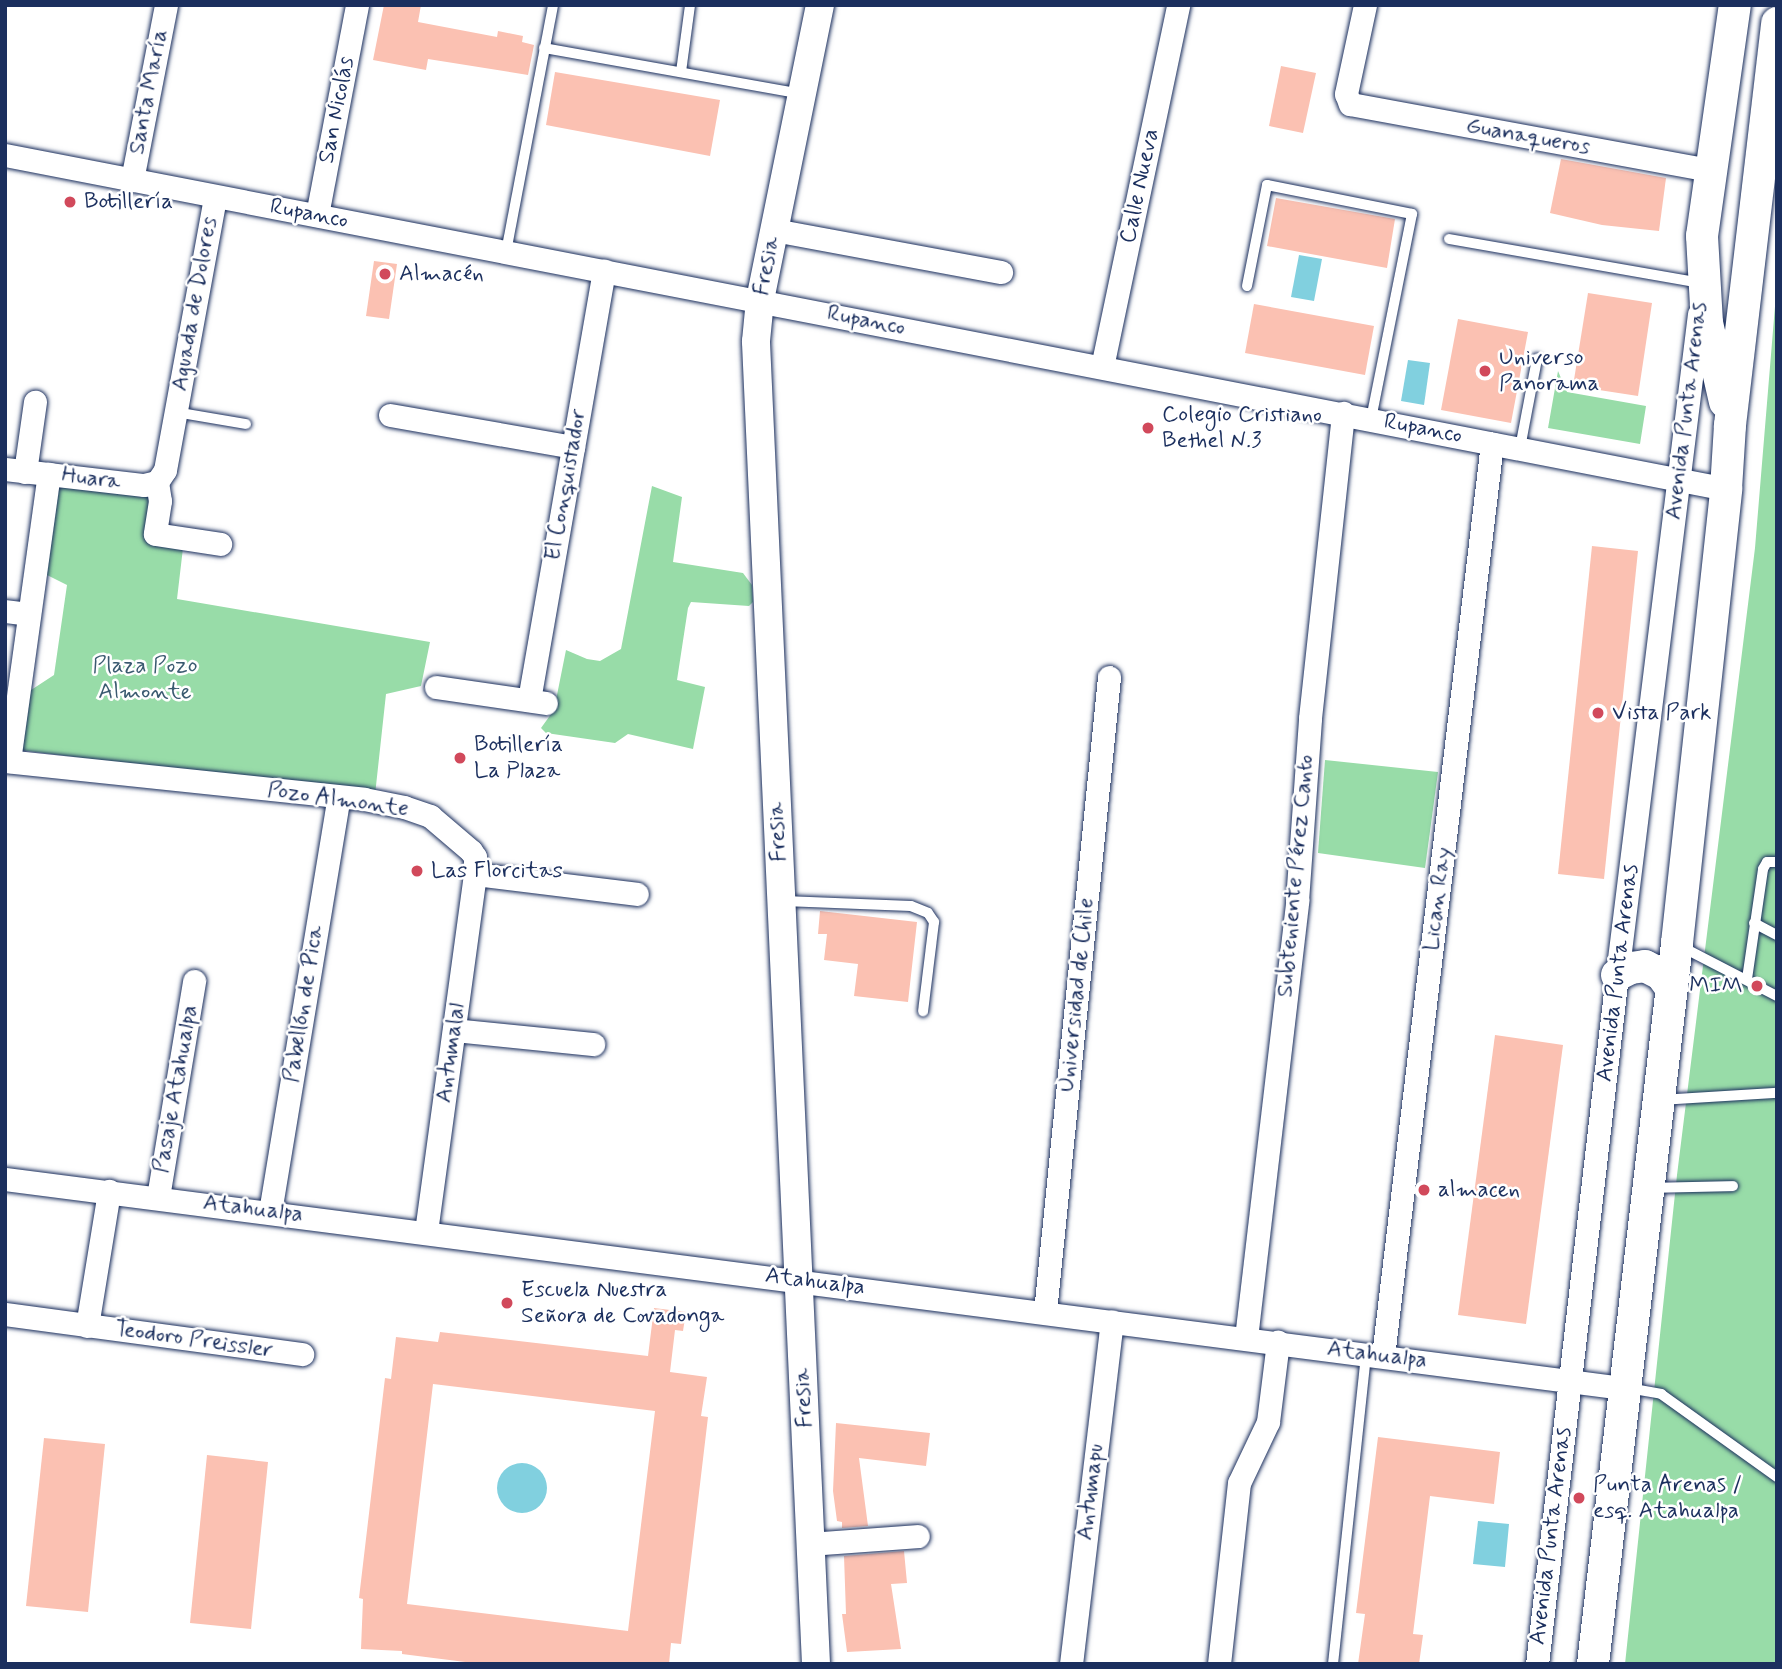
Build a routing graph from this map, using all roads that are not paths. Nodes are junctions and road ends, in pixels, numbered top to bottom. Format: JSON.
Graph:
{"nodes":[{"id":1,"x":166,"y":5,"type":"edge"},
{"id":2,"x":357,"y":5,"type":"edge"},
{"id":3,"x":553,"y":5,"type":"edge"},
{"id":4,"x":690,"y":5,"type":"edge"},
{"id":5,"x":820,"y":5,"type":"edge"},
{"id":6,"x":1178,"y":5,"type":"edge"},
{"id":7,"x":1365,"y":5,"type":"edge"},
{"id":8,"x":1732,"y":6,"type":"edge"},
{"id":9,"x":1777,"y":23,"type":"edge"},
{"id":10,"x":544,"y":48,"type":"junction"},
{"id":11,"x":681,"y":72,"type":"junction"},
{"id":12,"x":802,"y":93,"type":"junction"},
{"id":13,"x":5,"y":155,"type":"edge"},
{"id":14,"x":1709,"y":170,"type":"junction"},
{"id":15,"x":132,"y":180,"type":"junction"},
{"id":16,"x":215,"y":197,"type":"junction"},
{"id":17,"x":317,"y":215,"type":"junction"},
{"id":18,"x":774,"y":230,"type":"junction"},
{"id":19,"x":1450,"y":239,"type":"dead end"},
{"id":20,"x":506,"y":252,"type":"junction"},
{"id":21,"x":604,"y":270,"type":"junction"},
{"id":22,"x":1001,"y":272,"type":"dead end"},
{"id":23,"x":1703,"y":284,"type":"junction"},
{"id":24,"x":1247,"y":286,"type":"dead end"},
{"id":25,"x":760,"y":300,"type":"junction"},
{"id":26,"x":1537,"y":359,"type":"dead end"},
{"id":27,"x":1102,"y":366,"type":"junction"},
{"id":28,"x":35,"y":402,"type":"dead end"},
{"id":29,"x":175,"y":412,"type":"junction"},
{"id":30,"x":1343,"y":414,"type":"junction"},
{"id":31,"x":390,"y":415,"type":"dead end"},
{"id":32,"x":1371,"y":419,"type":"junction"},
{"id":33,"x":246,"y":424,"type":"dead end"},
{"id":34,"x":1730,"y":425,"type":"junction"},
{"id":35,"x":1492,"y":443,"type":"junction"},
{"id":36,"x":573,"y":447,"type":"junction"},
{"id":37,"x":1520,"y":448,"type":"junction"},
{"id":38,"x":15,"y":470,"type":"edge"},
{"id":39,"x":49,"y":474,"type":"junction"},
{"id":40,"x":1679,"y":479,"type":"junction"},
{"id":41,"x":157,"y":482,"type":"junction"},
{"id":42,"x":1726,"y":489,"type":"junction"},
{"id":43,"x":220,"y":544,"type":"dead end"},
{"id":44,"x":5,"y":611,"type":"edge"},
{"id":45,"x":29,"y":614,"type":"junction"},
{"id":46,"x":1109,"y":677,"type":"dead end"},
{"id":47,"x":436,"y":687,"type":"dead end"},
{"id":48,"x":7,"y":761,"type":"edge"},
{"id":49,"x":339,"y":797,"type":"junction"},
{"id":50,"x":1777,"y":862,"type":"edge"},
{"id":51,"x":475,"y":874,"type":"junction"},
{"id":52,"x":637,"y":894,"type":"dead end"},
{"id":53,"x":781,"y":901,"type":"junction"},
{"id":54,"x":1754,"y":923,"type":"junction"},
{"id":55,"x":1777,"y":935,"type":"edge"},
{"id":56,"x":1677,"y":943,"type":"junction"},
{"id":57,"x":1617,"y":975,"type":"junction"},
{"id":58,"x":1747,"y":979,"type":"junction"},
{"id":59,"x":194,"y":981,"type":"dead end"},
{"id":60,"x":1671,"y":988,"type":"junction"},
{"id":61,"x":1777,"y":996,"type":"edge"},
{"id":62,"x":923,"y":1011,"type":"dead end"},
{"id":63,"x":454,"y":1030,"type":"junction"},
{"id":64,"x":593,"y":1045,"type":"dead end"},
{"id":65,"x":1777,"y":1093,"type":"edge"},
{"id":66,"x":1658,"y":1100,"type":"junction"},
{"id":67,"x":5,"y":1179,"type":"edge"},
{"id":68,"x":1733,"y":1186,"type":"dead end"},
{"id":69,"x":1648,"y":1188,"type":"junction"},
{"id":70,"x":109,"y":1191,"type":"junction"},
{"id":71,"x":158,"y":1197,"type":"junction"},
{"id":72,"x":270,"y":1212,"type":"junction"},
{"id":73,"x":426,"y":1232,"type":"junction"},
{"id":74,"x":799,"y":1280,"type":"junction"},
{"id":75,"x":1045,"y":1312,"type":"junction"},
{"id":76,"x":5,"y":1314,"type":"edge"},
{"id":77,"x":1112,"y":1321,"type":"junction"},
{"id":78,"x":87,"y":1326,"type":"junction"},
{"id":79,"x":1246,"y":1338,"type":"junction"},
{"id":80,"x":1278,"y":1342,"type":"junction"},
{"id":81,"x":302,"y":1354,"type":"dead end"},
{"id":82,"x":1375,"y":1355,"type":"junction"},
{"id":83,"x":1570,"y":1380,"type":"junction"},
{"id":84,"x":1624,"y":1388,"type":"junction"},
{"id":85,"x":1777,"y":1477,"type":"edge"},
{"id":86,"x":918,"y":1536,"type":"dead end"},
{"id":87,"x":810,"y":1544,"type":"junction"},
{"id":88,"x":816,"y":1664,"type":"edge"},
{"id":89,"x":1071,"y":1664,"type":"edge"},
{"id":90,"x":1219,"y":1664,"type":"edge"},
{"id":91,"x":1333,"y":1664,"type":"edge"},
{"id":92,"x":1537,"y":1664,"type":"edge"},
{"id":93,"x":1593,"y":1664,"type":"edge"}],
"edges":[{"from":1,"to":15,"type":"street","name":"Santa María"},
{"from":2,"to":17,"type":"street","name":"San Nicolás"},
{"from":3,"to":10,"type":"lane"},
{"from":4,"to":11,"type":"lane"},
{"from":5,"to":12,"type":"street","name":"Fresia"},
{"from":6,"to":27,"type":"street","name":"Calle Nueva"},
{"from":7,"to":14,"type":"street","name":"Guanaqueros"},
{"from":8,"to":14,"type":"main road","name":"Avenida Punta Arenas"},
{"from":9,"to":34,"type":"main road","name":"Avenida Punta Arenas"},
{"from":10,"to":11,"type":"lane"},
{"from":10,"to":20,"type":"lane"},
{"from":11,"to":12,"type":"lane"},
{"from":12,"to":18,"type":"street","name":"Fresia"},
{"from":13,"to":15,"type":"street","name":"Rupanco"},
{"from":14,"to":23,"type":"main road","name":"Avenida Punta Arenas"},
{"from":15,"to":16,"type":"street","name":"Rupanco"},
{"from":16,"to":17,"type":"street","name":"Rupanco"},
{"from":16,"to":29,"type":"street","name":"Aguada de Dolores"},
{"from":17,"to":20,"type":"street","name":"Rupanco"},
{"from":18,"to":22,"type":"street"},
{"from":18,"to":25,"type":"street","name":"Fresia"},
{"from":19,"to":23,"type":"lane"},
{"from":20,"to":21,"type":"street","name":"Rupanco"},
{"from":21,"to":25,"type":"street","name":"Rupanco"},
{"from":21,"to":36,"type":"street","name":"El Conquistador"},
{"from":23,"to":34,"type":"main road","name":"Avenida Punta Arenas"},
{"from":23,"to":40,"type":"street","name":"Avenida Punta Arenas"},
{"from":24,"to":32,"type":"lane"},
{"from":25,"to":27,"type":"street","name":"Rupanco"},
{"from":25,"to":53,"type":"street","name":"Fresia"},
{"from":26,"to":37,"type":"lane"},
{"from":27,"to":30,"type":"street","name":"Rupanco"},
{"from":28,"to":38,"type":"street","name":"Huara"},
{"from":29,"to":33,"type":"lane","name":"Aguada de Dolores"},
{"from":29,"to":41,"type":"street","name":"Aguada de Dolores"},
{"from":30,"to":32,"type":"street","name":"Rupanco"},
{"from":30,"to":79,"type":"street","name":"Subteniente Pérez Canto"},
{"from":31,"to":36,"type":"street"},
{"from":32,"to":35,"type":"street","name":"Rupanco"},
{"from":34,"to":42,"type":"main road","name":"Avenida Punta Arenas"},
{"from":35,"to":37,"type":"street","name":"Rupanco"},
{"from":35,"to":82,"type":"street","name":"Lican Ray"},
{"from":36,"to":47,"type":"street","name":"El Conquistador"},
{"from":37,"to":40,"type":"street","name":"Rupanco"},
{"from":38,"to":39,"type":"street","name":"Huara"},
{"from":39,"to":41,"type":"street","name":"Huara"},
{"from":39,"to":45,"type":"street"},
{"from":40,"to":42,"type":"street","name":"Rupanco"},
{"from":40,"to":57,"type":"street","name":"Avenida Punta Arenas"},
{"from":41,"to":43,"type":"street"},
{"from":42,"to":56,"type":"main road","name":"Avenida Punta Arenas"},
{"from":44,"to":45,"type":"street"},
{"from":45,"to":48,"type":"street"},
{"from":46,"to":75,"type":"street","name":"Universidad de Chile"},
{"from":48,"to":49,"type":"street","name":"Pozo Almonte"},
{"from":49,"to":51,"type":"street","name":"Pozo Almonte"},
{"from":49,"to":72,"type":"street","name":"Pabellón de Pica"},
{"from":50,"to":54,"type":"lane"},
{"from":51,"to":52,"type":"street"},
{"from":51,"to":63,"type":"street","name":"Antumalal"},
{"from":53,"to":62,"type":"lane"},
{"from":53,"to":74,"type":"street","name":"Fresia"},
{"from":54,"to":55,"type":"lane"},
{"from":54,"to":58,"type":"lane"},
{"from":56,"to":58,"type":"lane"},
{"from":56,"to":60,"type":"main road","name":"Avenida Punta Arenas"},
{"from":57,"to":60,"type":"main road"},
{"from":57,"to":83,"type":"street","name":"Avenida Punta Arenas"},
{"from":58,"to":61,"type":"lane"},
{"from":59,"to":71,"type":"street","name":"Pasaje Atahualpa"},
{"from":60,"to":66,"type":"main road","name":"Avenida Punta Arenas"},
{"from":63,"to":64,"type":"street"},
{"from":63,"to":73,"type":"street","name":"Antumalal"},
{"from":65,"to":66,"type":"lane"},
{"from":66,"to":69,"type":"main road","name":"Avenida Punta Arenas"},
{"from":67,"to":70,"type":"street","name":"Atahualpa"},
{"from":68,"to":69,"type":"lane"},
{"from":69,"to":84,"type":"main road","name":"Avenida Punta Arenas"},
{"from":70,"to":71,"type":"street","name":"Atahualpa"},
{"from":70,"to":78,"type":"street","name":"Teodoro Preissler"},
{"from":71,"to":72,"type":"street","name":"Atahualpa"},
{"from":72,"to":73,"type":"street","name":"Atahualpa"},
{"from":73,"to":74,"type":"street","name":"Atahualpa"},
{"from":74,"to":75,"type":"street","name":"Atahualpa"},
{"from":74,"to":87,"type":"street","name":"Fresia"},
{"from":75,"to":77,"type":"street","name":"Atahualpa"},
{"from":76,"to":78,"type":"street","name":"Teodoro Preissler"},
{"from":77,"to":79,"type":"street","name":"Atahualpa"},
{"from":77,"to":89,"type":"street","name":"Antumapu"},
{"from":78,"to":81,"type":"street","name":"Teodoro Preissler"},
{"from":79,"to":80,"type":"street","name":"Atahualpa"},
{"from":80,"to":82,"type":"street","name":"Atahualpa"},
{"from":80,"to":90,"type":"street"},
{"from":82,"to":83,"type":"street","name":"Atahualpa"},
{"from":82,"to":91,"type":"lane"},
{"from":83,"to":84,"type":"street","name":"Atahualpa"},
{"from":83,"to":92,"type":"street","name":"Avenida Punta Arenas"},
{"from":84,"to":85,"type":"lane"},
{"from":84,"to":93,"type":"main road","name":"Avenida Punta Arenas"},
{"from":86,"to":87,"type":"street"},
{"from":87,"to":88,"type":"street","name":"Fresia"}]}
